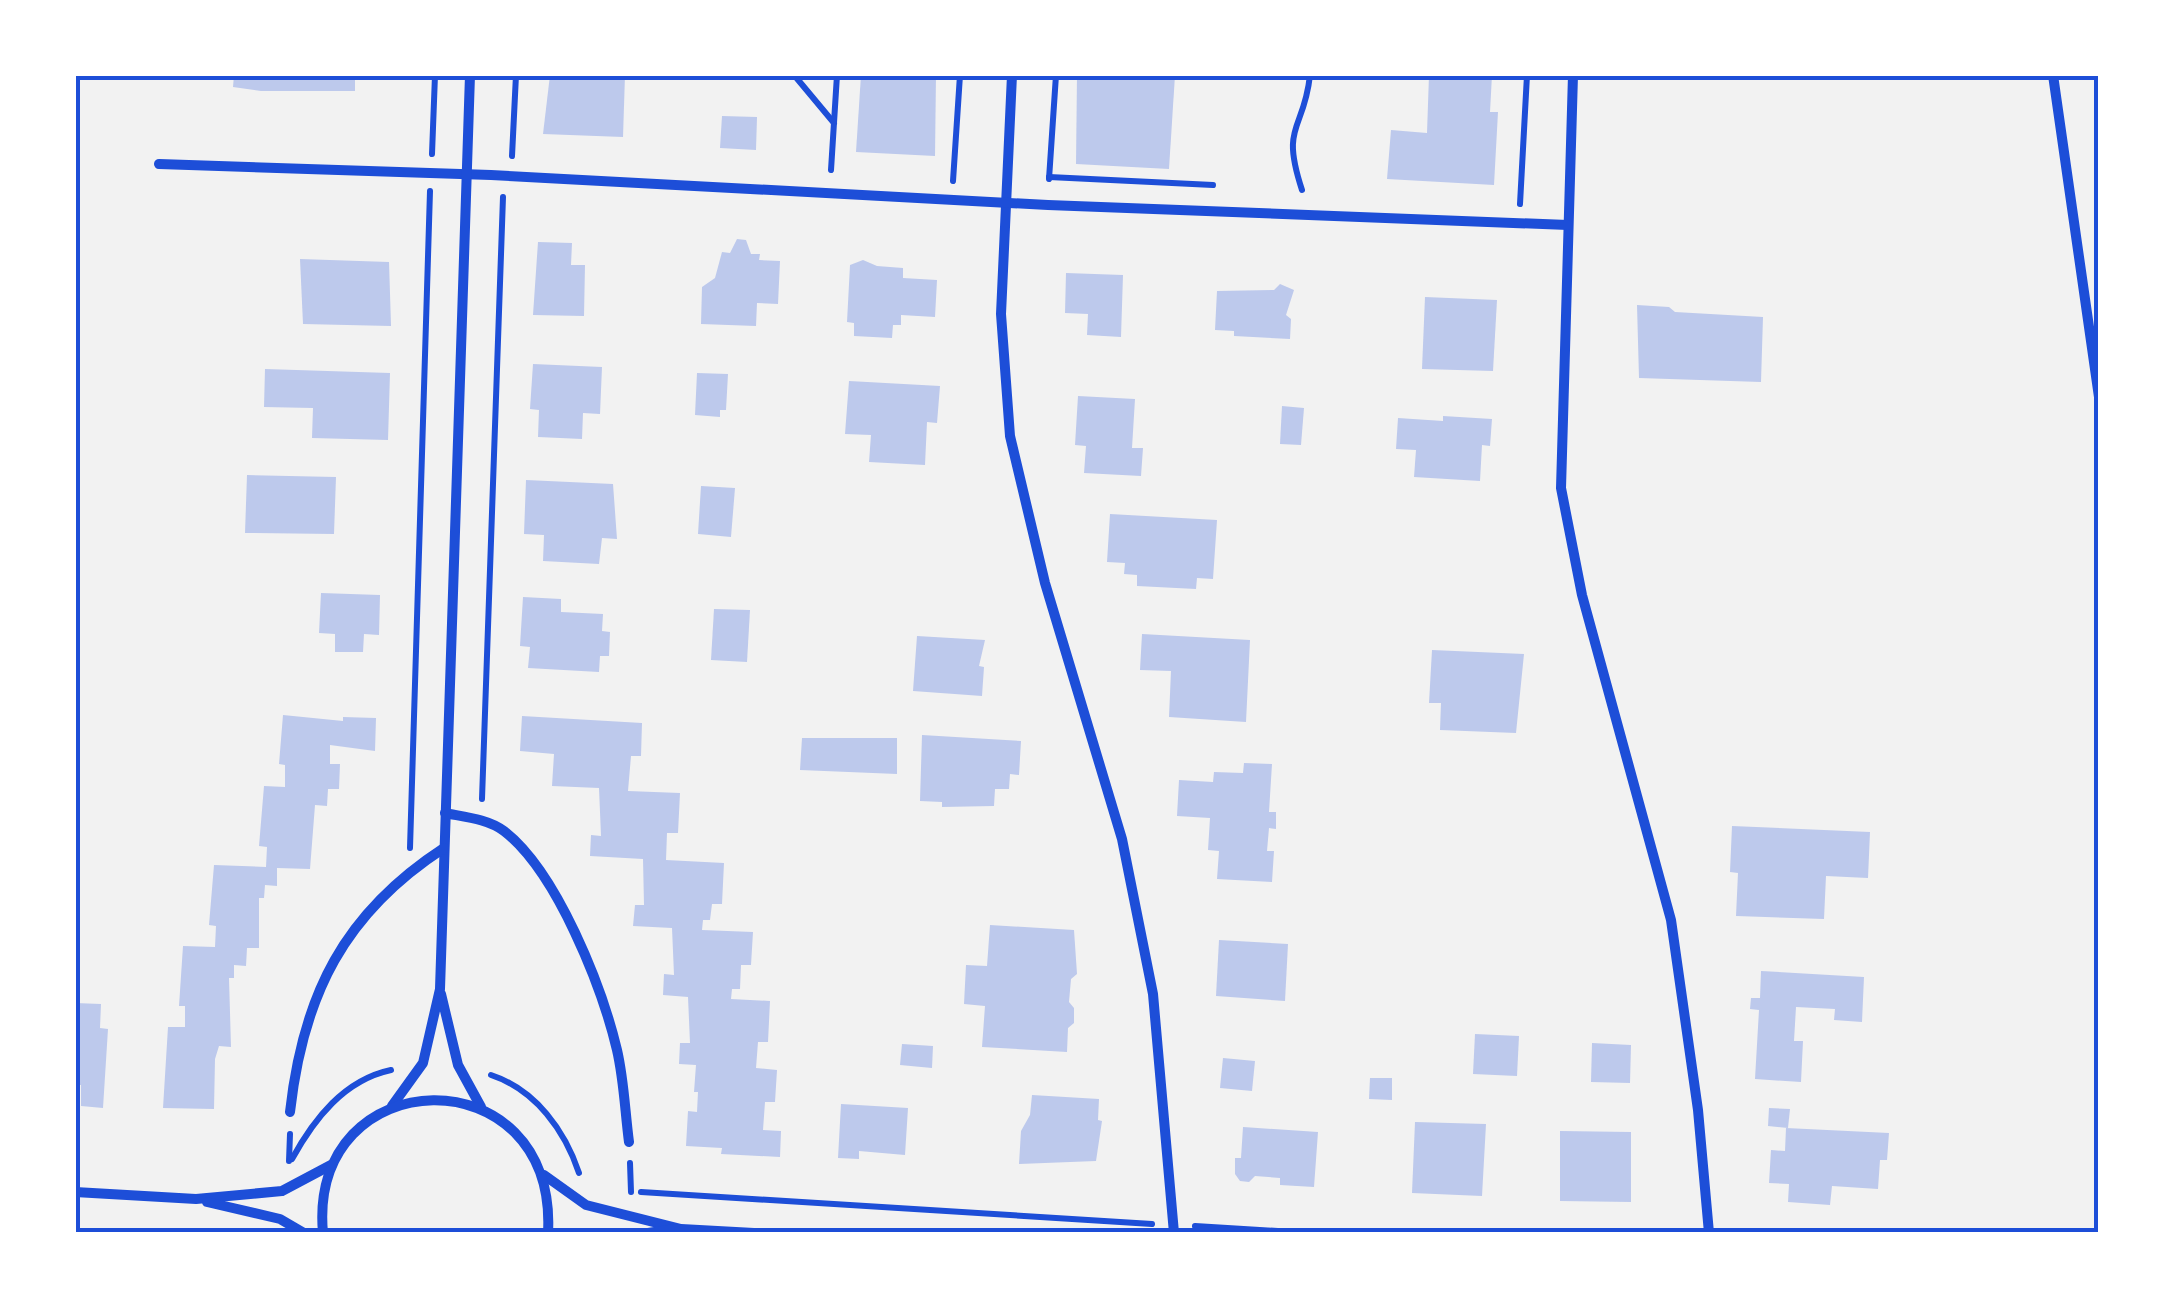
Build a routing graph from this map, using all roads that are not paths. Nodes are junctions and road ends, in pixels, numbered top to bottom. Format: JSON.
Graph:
{"nodes":[{"id":1,"x":470,"y":75,"type":"edge"},
{"id":2,"x":1012,"y":75,"type":"edge"},
{"id":3,"x":1574,"y":75,"type":"edge"},
{"id":4,"x":2053,"y":75,"type":"edge"},
{"id":5,"x":159,"y":164,"type":"dead end"},
{"id":6,"x":466,"y":174,"type":"junction"},
{"id":7,"x":1004,"y":202,"type":"junction"},
{"id":8,"x":1568,"y":225,"type":"junction"},
{"id":9,"x":2099,"y":398,"type":"edge"},
{"id":10,"x":445,"y":813,"type":"junction"},
{"id":11,"x":444,"y":848,"type":"junction"},
{"id":12,"x":440,"y":988,"type":"junction"},
{"id":13,"x":392,"y":1106,"type":"junction"},
{"id":14,"x":481,"y":1108,"type":"junction"},
{"id":15,"x":290,"y":1112,"type":"road end"},
{"id":16,"x":629,"y":1142,"type":"dead end"},
{"id":17,"x":330,"y":1165,"type":"junction"},
{"id":18,"x":544,"y":1174,"type":"junction"},
{"id":19,"x":75,"y":1192,"type":"edge"},
{"id":20,"x":196,"y":1200,"type":"junction"},
{"id":21,"x":681,"y":1228,"type":"junction"},
{"id":22,"x":1174,"y":1229,"type":"edge"},
{"id":23,"x":304,"y":1233,"type":"edge"},
{"id":24,"x":323,"y":1233,"type":"edge"},
{"id":25,"x":548,"y":1233,"type":"edge"},
{"id":26,"x":648,"y":1233,"type":"edge"},
{"id":27,"x":754,"y":1233,"type":"edge"},
{"id":28,"x":1709,"y":1233,"type":"edge"}],
"edges":[{"from":1,"to":6,"type":"street"},
{"from":2,"to":7,"type":"street"},
{"from":3,"to":8,"type":"street"},
{"from":4,"to":9,"type":"street"},
{"from":5,"to":6,"type":"street"},
{"from":6,"to":7,"type":"street"},
{"from":6,"to":10,"type":"street"},
{"from":7,"to":8,"type":"street"},
{"from":7,"to":22,"type":"street"},
{"from":8,"to":28,"type":"street"},
{"from":10,"to":11,"type":"street"},
{"from":10,"to":16,"type":"street"},
{"from":11,"to":12,"type":"street"},
{"from":11,"to":15,"type":"street"},
{"from":12,"to":13,"type":"street"},
{"from":12,"to":14,"type":"street"},
{"from":13,"to":14,"type":"street"},
{"from":13,"to":17,"type":"street"},
{"from":14,"to":18,"type":"street"},
{"from":17,"to":20,"type":"street"},
{"from":17,"to":24,"type":"street"},
{"from":18,"to":21,"type":"street"},
{"from":18,"to":25,"type":"street"},
{"from":19,"to":20,"type":"street"},
{"from":20,"to":23,"type":"street"},
{"from":21,"to":26,"type":"street"},
{"from":21,"to":27,"type":"street"}]}
